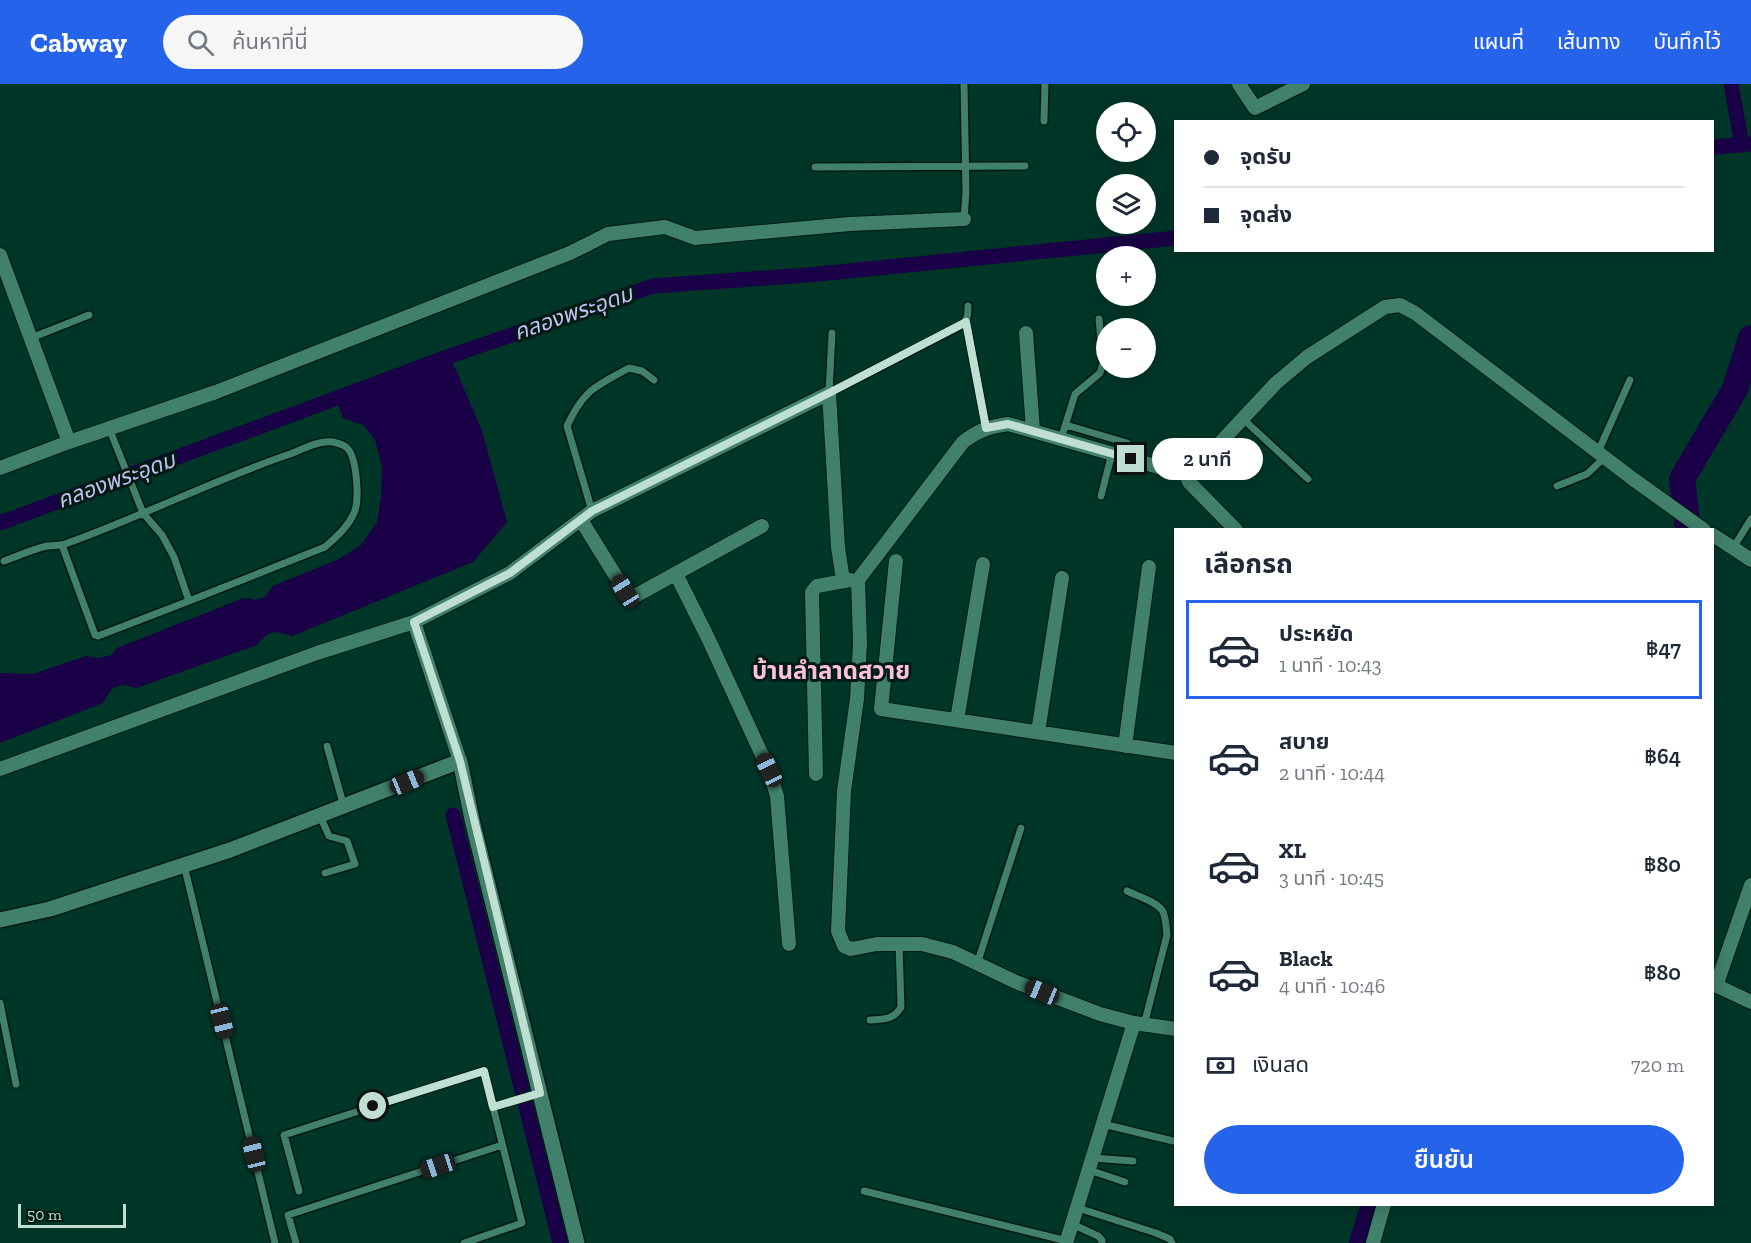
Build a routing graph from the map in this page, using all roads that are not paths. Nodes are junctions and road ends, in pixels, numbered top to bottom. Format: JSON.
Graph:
{"nodes":[{"id":1,"x":964,"y":84,"type":"edge"},
{"id":2,"x":1045,"y":84,"type":"edge"},
{"id":3,"x":1239,"y":84,"type":"edge"},
{"id":4,"x":1303,"y":84,"type":"edge"},
{"id":5,"x":1044,"y":121,"type":"dead end"},
{"id":6,"x":1025,"y":165,"type":"dead end"},
{"id":7,"x":964,"y":166,"type":"junction"},
{"id":8,"x":816,"y":167,"type":"dead end"},
{"id":9,"x":964,"y":221,"type":"joint"},
{"id":10,"x":0,"y":255,"type":"edge"},
{"id":11,"x":968,"y":306,"type":"dead end"},
{"id":12,"x":89,"y":315,"type":"dead end"},
{"id":13,"x":966,"y":322,"type":"junction"},
{"id":14,"x":832,"y":333,"type":"dead end"},
{"id":15,"x":1026,"y":333,"type":"dead end"},
{"id":16,"x":31,"y":338,"type":"junction"},
{"id":17,"x":1096,"y":376,"type":"edge"},
{"id":18,"x":654,"y":380,"type":"dead end"},
{"id":19,"x":1630,"y":380,"type":"dead end"},
{"id":20,"x":829,"y":393,"type":"junction"},
{"id":21,"x":1243,"y":419,"type":"junction"},
{"id":22,"x":109,"y":428,"type":"junction"},
{"id":23,"x":986,"y":428,"type":"junction"},
{"id":24,"x":1033,"y":430,"type":"junction"},
{"id":25,"x":1064,"y":432,"type":"junction"},
{"id":26,"x":69,"y":442,"type":"junction"},
{"id":27,"x":1127,"y":443,"type":"dead end"},
{"id":28,"x":1112,"y":453,"type":"junction"},
{"id":29,"x":1602,"y":455,"type":"junction"},
{"id":30,"x":0,"y":468,"type":"edge"},
{"id":31,"x":1184,"y":469,"type":"junction"},
{"id":32,"x":1308,"y":479,"type":"dead end"},
{"id":33,"x":1557,"y":486,"type":"dead end"},
{"id":34,"x":1101,"y":496,"type":"dead end"},
{"id":35,"x":142,"y":513,"type":"junction"},
{"id":36,"x":587,"y":515,"type":"junction"},
{"id":37,"x":1751,"y":519,"type":"edge"},
{"id":38,"x":762,"y":526,"type":"dead end"},
{"id":39,"x":1234,"y":528,"type":"edge"},
{"id":40,"x":1702,"y":528,"type":"edge"},
{"id":41,"x":1714,"y":536,"type":"edge"},
{"id":42,"x":62,"y":545,"type":"junction"},
{"id":43,"x":1733,"y":548,"type":"junction"},
{"id":44,"x":1751,"y":560,"type":"edge"},
{"id":45,"x":4,"y":561,"type":"dead end"},
{"id":46,"x":897,"y":561,"type":"dead end"},
{"id":47,"x":983,"y":564,"type":"dead end"},
{"id":48,"x":1149,"y":567,"type":"dead end"},
{"id":49,"x":676,"y":574,"type":"junction"},
{"id":50,"x":1062,"y":578,"type":"dead end"},
{"id":51,"x":843,"y":580,"type":"junction"},
{"id":52,"x":858,"y":580,"type":"junction"},
{"id":53,"x":189,"y":601,"type":"junction"},
{"id":54,"x":414,"y":622,"type":"junction"},
{"id":55,"x":957,"y":720,"type":"junction"},
{"id":56,"x":1038,"y":732,"type":"junction"},
{"id":57,"x":327,"y":746,"type":"dead end"},
{"id":58,"x":1125,"y":746,"type":"junction"},
{"id":59,"x":1174,"y":753,"type":"edge"},
{"id":60,"x":460,"y":761,"type":"junction"},
{"id":61,"x":0,"y":769,"type":"edge"},
{"id":62,"x":816,"y":774,"type":"dead end"},
{"id":63,"x":344,"y":807,"type":"junction"},
{"id":64,"x":320,"y":816,"type":"junction"},
{"id":65,"x":1021,"y":828,"type":"dead end"},
{"id":66,"x":184,"y":865,"type":"junction"},
{"id":67,"x":325,"y":873,"type":"dead end"},
{"id":68,"x":1751,"y":885,"type":"edge"},
{"id":69,"x":1127,"y":891,"type":"dead end"},
{"id":70,"x":0,"y":920,"type":"edge"},
{"id":71,"x":789,"y":944,"type":"dead end"},
{"id":72,"x":899,"y":944,"type":"junction"},
{"id":73,"x":977,"y":964,"type":"junction"},
{"id":74,"x":1714,"y":985,"type":"edge"},
{"id":75,"x":1751,"y":1002,"type":"edge"},
{"id":76,"x":0,"y":1003,"type":"edge"},
{"id":77,"x":870,"y":1020,"type":"dead end"},
{"id":78,"x":1139,"y":1024,"type":"junction"},
{"id":79,"x":1174,"y":1029,"type":"edge"},
{"id":80,"x":16,"y":1084,"type":"dead end"},
{"id":81,"x":540,"y":1093,"type":"junction"},
{"id":82,"x":493,"y":1106,"type":"junction"},
{"id":83,"x":1103,"y":1124,"type":"junction"},
{"id":84,"x":1173,"y":1141,"type":"dead end"},
{"id":85,"x":502,"y":1145,"type":"junction"},
{"id":86,"x":1133,"y":1161,"type":"dead end"},
{"id":87,"x":1091,"y":1164,"type":"junction"},
{"id":88,"x":1125,"y":1182,"type":"dead end"},
{"id":89,"x":299,"y":1191,"type":"dead end"},
{"id":90,"x":864,"y":1191,"type":"dead end"},
{"id":91,"x":1383,"y":1206,"type":"edge"},
{"id":92,"x":1078,"y":1208,"type":"junction"},
{"id":93,"x":1072,"y":1224,"type":"junction"},
{"id":94,"x":1066,"y":1242,"type":"edge"},
{"id":95,"x":275,"y":1243,"type":"edge"},
{"id":96,"x":296,"y":1243,"type":"edge"},
{"id":97,"x":464,"y":1243,"type":"edge"},
{"id":98,"x":577,"y":1243,"type":"edge"},
{"id":99,"x":1102,"y":1243,"type":"edge"},
{"id":100,"x":1172,"y":1243,"type":"edge"},
{"id":101,"x":1372,"y":1243,"type":"edge"}],
"edges":[{"from":1,"to":7,"type":"lane"},
{"from":2,"to":5,"type":"lane"},
{"from":3,"to":4,"type":"street"},
{"from":6,"to":7,"type":"lane"},
{"from":7,"to":8,"type":"lane"},
{"from":7,"to":9,"type":"lane"},
{"from":9,"to":22,"type":"street"},
{"from":10,"to":16,"type":"street"},
{"from":11,"to":13,"type":"lane"},
{"from":12,"to":16,"type":"lane"},
{"from":13,"to":20,"type":"lane"},
{"from":13,"to":23,"type":"lane"},
{"from":14,"to":20,"type":"lane"},
{"from":15,"to":24,"type":"street"},
{"from":16,"to":26,"type":"street"},
{"from":17,"to":25,"type":"lane"},
{"from":18,"to":36,"type":"lane"},
{"from":19,"to":29,"type":"lane"},
{"from":20,"to":36,"type":"street"},
{"from":20,"to":51,"type":"street"},
{"from":21,"to":29,"type":"street"},
{"from":21,"to":31,"type":"street"},
{"from":21,"to":32,"type":"lane"},
{"from":22,"to":26,"type":"street"},
{"from":22,"to":35,"type":"lane"},
{"from":23,"to":24,"type":"street"},
{"from":23,"to":52,"type":"street"},
{"from":24,"to":25,"type":"street"},
{"from":25,"to":27,"type":"lane"},
{"from":25,"to":28,"type":"street"},
{"from":26,"to":30,"type":"street"},
{"from":28,"to":31,"type":"street"},
{"from":28,"to":34,"type":"lane"},
{"from":29,"to":33,"type":"lane"},
{"from":29,"to":40,"type":"street"},
{"from":31,"to":39,"type":"street"},
{"from":35,"to":42,"type":"lane"},
{"from":35,"to":53,"type":"lane"},
{"from":35,"to":53,"type":"lane"},
{"from":36,"to":49,"type":"street"},
{"from":36,"to":54,"type":"street"},
{"from":37,"to":43,"type":"lane"},
{"from":38,"to":49,"type":"street"},
{"from":41,"to":43,"type":"street"},
{"from":42,"to":45,"type":"lane"},
{"from":42,"to":53,"type":"lane"},
{"from":43,"to":44,"type":"street"},
{"from":46,"to":55,"type":"street"},
{"from":47,"to":55,"type":"street"},
{"from":48,"to":58,"type":"street"},
{"from":49,"to":71,"type":"street"},
{"from":50,"to":56,"type":"street"},
{"from":51,"to":52,"type":"street"},
{"from":51,"to":62,"type":"street"},
{"from":52,"to":72,"type":"street"},
{"from":54,"to":60,"type":"street"},
{"from":54,"to":61,"type":"street"},
{"from":55,"to":56,"type":"street"},
{"from":56,"to":58,"type":"street"},
{"from":57,"to":63,"type":"lane"},
{"from":58,"to":59,"type":"street"},
{"from":60,"to":63,"type":"street"},
{"from":60,"to":81,"type":"street"},
{"from":63,"to":64,"type":"street"},
{"from":64,"to":66,"type":"street"},
{"from":64,"to":67,"type":"lane"},
{"from":65,"to":73,"type":"lane"},
{"from":66,"to":70,"type":"street"},
{"from":66,"to":95,"type":"lane"},
{"from":68,"to":74,"type":"street"},
{"from":69,"to":78,"type":"lane"},
{"from":72,"to":73,"type":"street"},
{"from":72,"to":77,"type":"lane"},
{"from":73,"to":78,"type":"street"},
{"from":74,"to":75,"type":"street"},
{"from":76,"to":80,"type":"lane"},
{"from":78,"to":79,"type":"street"},
{"from":78,"to":83,"type":"street"},
{"from":81,"to":82,"type":"lane"},
{"from":81,"to":98,"type":"street"},
{"from":82,"to":85,"type":"lane"},
{"from":82,"to":89,"type":"lane"},
{"from":83,"to":84,"type":"lane"},
{"from":83,"to":87,"type":"street"},
{"from":85,"to":96,"type":"lane"},
{"from":85,"to":97,"type":"lane"},
{"from":86,"to":87,"type":"lane"},
{"from":87,"to":88,"type":"lane"},
{"from":87,"to":92,"type":"street"},
{"from":90,"to":94,"type":"lane"},
{"from":91,"to":101,"type":"street"},
{"from":92,"to":93,"type":"street"},
{"from":92,"to":100,"type":"lane"},
{"from":93,"to":94,"type":"street"},
{"from":93,"to":99,"type":"lane"}]}
